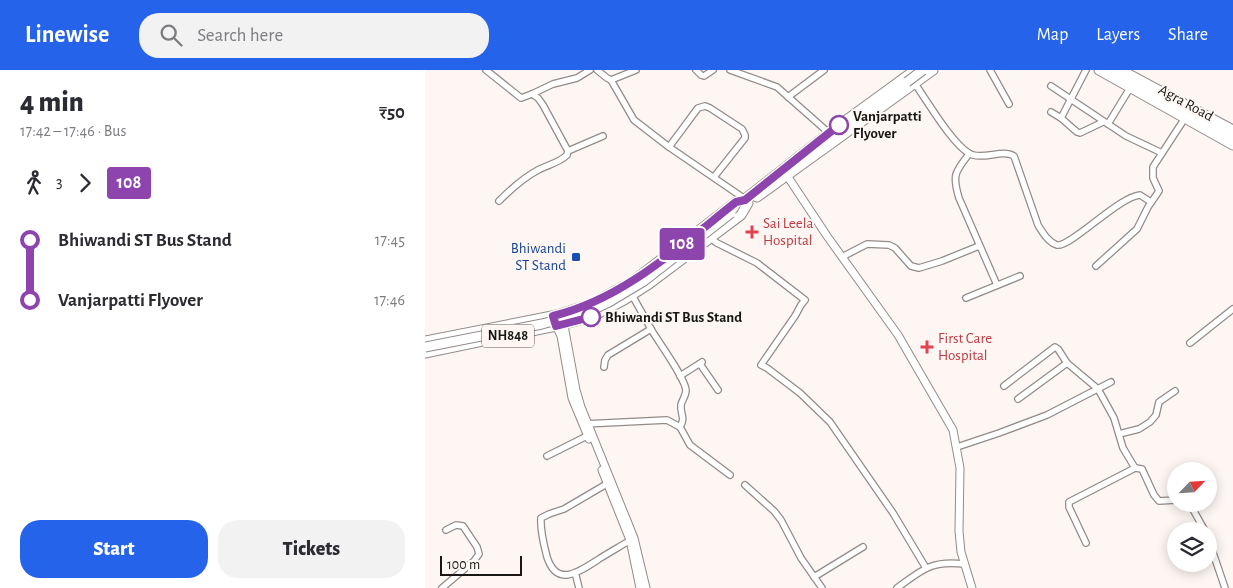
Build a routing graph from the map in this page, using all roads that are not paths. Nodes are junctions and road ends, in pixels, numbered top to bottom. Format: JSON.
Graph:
{"nodes":[{"id":1,"x":486,"y":70,"type":"edge"},
{"id":2,"x":590,"y":70,"type":"edge"},
{"id":3,"x":597,"y":70,"type":"edge"},
{"id":4,"x":636,"y":70,"type":"edge"},
{"id":5,"x":696,"y":70,"type":"edge"},
{"id":6,"x":713,"y":70,"type":"edge"},
{"id":7,"x":730,"y":70,"type":"edge"},
{"id":8,"x":824,"y":70,"type":"edge"},
{"id":9,"x":923,"y":70,"type":"edge"},
{"id":10,"x":933,"y":70,"type":"edge"},
{"id":11,"x":990,"y":70,"type":"edge"},
{"id":12,"x":1087,"y":70,"type":"edge"},
{"id":13,"x":1099,"y":70,"type":"edge"},
{"id":14,"x":1109,"y":70,"type":"edge"},
{"id":15,"x":1125,"y":71,"type":"edge"},
{"id":16,"x":911,"y":72,"type":"edge"},
{"id":17,"x":611,"y":80,"type":"junction"},
{"id":18,"x":915,"y":83,"type":"junction"},
{"id":19,"x":1051,"y":86,"type":"dead end"},
{"id":20,"x":1130,"y":88,"type":"junction"},
{"id":21,"x":532,"y":94,"type":"junction"},
{"id":22,"x":788,"y":97,"type":"junction"},
{"id":23,"x":1071,"y":100,"type":"junction"},
{"id":24,"x":1009,"y":104,"type":"dead end"},
{"id":25,"x":1051,"y":112,"type":"dead end"},
{"id":26,"x":1061,"y":118,"type":"junction"},
{"id":27,"x":1185,"y":118,"type":"junction"},
{"id":28,"x":1105,"y":123,"type":"junction"},
{"id":29,"x":1233,"y":130,"type":"edge"},
{"id":30,"x":834,"y":134,"type":"junction"},
{"id":31,"x":603,"y":136,"type":"dead end"},
{"id":32,"x":1233,"y":139,"type":"edge"},
{"id":33,"x":1233,"y":145,"type":"edge"},
{"id":34,"x":669,"y":147,"type":"junction"},
{"id":35,"x":568,"y":150,"type":"junction"},
{"id":36,"x":1162,"y":153,"type":"junction"},
{"id":37,"x":969,"y":154,"type":"junction"},
{"id":38,"x":785,"y":173,"type":"junction"},
{"id":39,"x":714,"y":177,"type":"junction"},
{"id":40,"x":499,"y":200,"type":"dead end"},
{"id":41,"x":1151,"y":202,"type":"junction"},
{"id":42,"x":743,"y":204,"type":"junction"},
{"id":43,"x":709,"y":237,"type":"junction"},
{"id":44,"x":979,"y":246,"type":"junction"},
{"id":45,"x":669,"y":254,"type":"junction"},
{"id":46,"x":842,"y":257,"type":"junction"},
{"id":47,"x":676,"y":263,"type":"junction"},
{"id":48,"x":1096,"y":266,"type":"dead end"},
{"id":49,"x":1020,"y":276,"type":"dead end"},
{"id":50,"x":997,"y":285,"type":"junction"},
{"id":51,"x":632,"y":295,"type":"junction"},
{"id":52,"x":966,"y":298,"type":"dead end"},
{"id":53,"x":1233,"y":309,"type":"edge"},
{"id":54,"x":557,"y":314,"type":"junction"},
{"id":55,"x":561,"y":325,"type":"junction"},
{"id":56,"x":651,"y":329,"type":"junction"},
{"id":57,"x":425,"y":341,"type":"edge"},
{"id":58,"x":1190,"y":343,"type":"dead end"},
{"id":59,"x":425,"y":347,"type":"edge"},
{"id":60,"x":425,"y":353,"type":"edge"},
{"id":61,"x":1067,"y":363,"type":"junction"},
{"id":62,"x":604,"y":367,"type":"dead end"},
{"id":63,"x":680,"y":376,"type":"junction"},
{"id":64,"x":1111,"y":382,"type":"dead end"},
{"id":65,"x":1004,"y":386,"type":"dead end"},
{"id":66,"x":1098,"y":389,"type":"junction"},
{"id":67,"x":718,"y":390,"type":"dead end"},
{"id":68,"x":1175,"y":391,"type":"dead end"},
{"id":69,"x":1018,"y":399,"type":"dead end"},
{"id":70,"x":584,"y":424,"type":"junction"},
{"id":71,"x":680,"y":428,"type":"junction"},
{"id":72,"x":1119,"y":434,"type":"junction"},
{"id":73,"x":587,"y":436,"type":"junction"},
{"id":74,"x":957,"y":447,"type":"junction"},
{"id":75,"x":547,"y":456,"type":"dead end"},
{"id":76,"x":1135,"y":468,"type":"junction"},
{"id":77,"x":730,"y":475,"type":"dead end"},
{"id":78,"x":610,"y":483,"type":"junction"},
{"id":79,"x":745,"y":485,"type":"dead end"},
{"id":80,"x":1167,"y":501,"type":"edge"},
{"id":81,"x":446,"y":530,"type":"dead end"},
{"id":82,"x":632,"y":539,"type":"junction"},
{"id":83,"x":1086,"y":543,"type":"dead end"},
{"id":84,"x":863,"y":547,"type":"dead end"},
{"id":85,"x":964,"y":564,"type":"junction"},
{"id":86,"x":1217,"y":564,"type":"edge"},
{"id":87,"x":926,"y":568,"type":"junction"},
{"id":88,"x":575,"y":576,"type":"junction"},
{"id":89,"x":814,"y":577,"type":"junction"},
{"id":90,"x":442,"y":588,"type":"edge"},
{"id":91,"x":579,"y":588,"type":"edge"},
{"id":92,"x":640,"y":588,"type":"edge"},
{"id":93,"x":647,"y":588,"type":"edge"},
{"id":94,"x":822,"y":588,"type":"edge"},
{"id":95,"x":897,"y":588,"type":"edge"},
{"id":96,"x":971,"y":588,"type":"edge"},
{"id":97,"x":1225,"y":588,"type":"edge"}],
"edges":[{"from":1,"to":21,"type":"street"},
{"from":2,"to":21,"type":"street"},
{"from":3,"to":17,"type":"street"},
{"from":4,"to":17,"type":"street"},
{"from":5,"to":6,"type":"street"},
{"from":7,"to":22,"type":"street"},
{"from":8,"to":22,"type":"street"},
{"from":9,"to":30,"type":"main road","number":"NH848","bridge":true},
{"from":10,"to":18,"type":"main road"},
{"from":11,"to":24,"type":"street"},
{"from":12,"to":23,"type":"street"},
{"from":13,"to":20,"type":"main road","name":"Agra Road"},
{"from":14,"to":32,"type":"main road"},
{"from":15,"to":29,"type":"main road","name":"Agra Road"},
{"from":16,"to":18,"type":"street"},
{"from":16,"to":30,"type":"main road"},
{"from":17,"to":34,"type":"street"},
{"from":18,"to":30,"type":"main road"},
{"from":18,"to":37,"type":"street"},
{"from":19,"to":23,"type":"street"},
{"from":20,"to":27,"type":"main road","name":"Agra Road"},
{"from":20,"to":28,"type":"street"},
{"from":21,"to":35,"type":"street"},
{"from":22,"to":30,"type":"street"},
{"from":23,"to":26,"type":"street"},
{"from":23,"to":28,"type":"street"},
{"from":25,"to":26,"type":"street"},
{"from":26,"to":28,"type":"street"},
{"from":27,"to":33,"type":"main road","name":"Agra Road"},
{"from":27,"to":36,"type":"street"},
{"from":28,"to":36,"type":"street"},
{"from":30,"to":38,"type":"main road","number":"NH848"},
{"from":31,"to":35,"type":"street"},
{"from":34,"to":39,"type":"street"},
{"from":34,"to":39,"type":"street"},
{"from":35,"to":40,"type":"street"},
{"from":36,"to":41,"type":"street"},
{"from":37,"to":41,"type":"street"},
{"from":37,"to":44,"type":"street"},
{"from":38,"to":42,"type":"main road","number":"NH848"},
{"from":38,"to":46,"type":"street"},
{"from":39,"to":42,"type":"street"},
{"from":41,"to":48,"type":"street"},
{"from":42,"to":43,"type":"main road","number":"NH848"},
{"from":42,"to":45,"type":"main road","number":"NH848"},
{"from":42,"to":59,"type":"main road","bridge":true},
{"from":43,"to":47,"type":"main road","number":"NH848"},
{"from":43,"to":87,"type":"street"},
{"from":44,"to":46,"type":"street"},
{"from":44,"to":50,"type":"street"},
{"from":45,"to":47,"type":"street"},
{"from":45,"to":54,"type":"main road","number":"NH848"},
{"from":46,"to":74,"type":"street"},
{"from":47,"to":51,"type":"main road","number":"NH848"},
{"from":49,"to":50,"type":"street"},
{"from":50,"to":52,"type":"street"},
{"from":51,"to":55,"type":"main road","number":"NH848"},
{"from":51,"to":56,"type":"street"},
{"from":53,"to":58,"type":"street"},
{"from":54,"to":55,"type":"street"},
{"from":54,"to":57,"type":"main road","number":"NH848"},
{"from":55,"to":60,"type":"main road","number":"NH848"},
{"from":55,"to":70,"type":"street"},
{"from":56,"to":62,"type":"street"},
{"from":56,"to":63,"type":"street"},
{"from":61,"to":65,"type":"street"},
{"from":61,"to":66,"type":"street"},
{"from":61,"to":69,"type":"street"},
{"from":63,"to":67,"type":"street"},
{"from":63,"to":71,"type":"street"},
{"from":64,"to":66,"type":"street"},
{"from":66,"to":72,"type":"street"},
{"from":66,"to":74,"type":"street"},
{"from":68,"to":72,"type":"street"},
{"from":70,"to":71,"type":"street"},
{"from":70,"to":73,"type":"street"},
{"from":70,"to":78,"type":"street"},
{"from":71,"to":77,"type":"street"},
{"from":72,"to":76,"type":"street"},
{"from":73,"to":75,"type":"street"},
{"from":73,"to":78,"type":"street"},
{"from":74,"to":85,"type":"street"},
{"from":76,"to":80,"type":"street"},
{"from":76,"to":83,"type":"street"},
{"from":78,"to":82,"type":"street"},
{"from":78,"to":88,"type":"street"},
{"from":79,"to":89,"type":"street"},
{"from":81,"to":90,"type":"street"},
{"from":82,"to":88,"type":"street"},
{"from":82,"to":92,"type":"street"},
{"from":82,"to":93,"type":"street"},
{"from":84,"to":89,"type":"street"},
{"from":85,"to":87,"type":"street"},
{"from":85,"to":96,"type":"street"},
{"from":86,"to":97,"type":"street"},
{"from":87,"to":95,"type":"street"},
{"from":88,"to":91,"type":"street"},
{"from":89,"to":94,"type":"street"}]}
